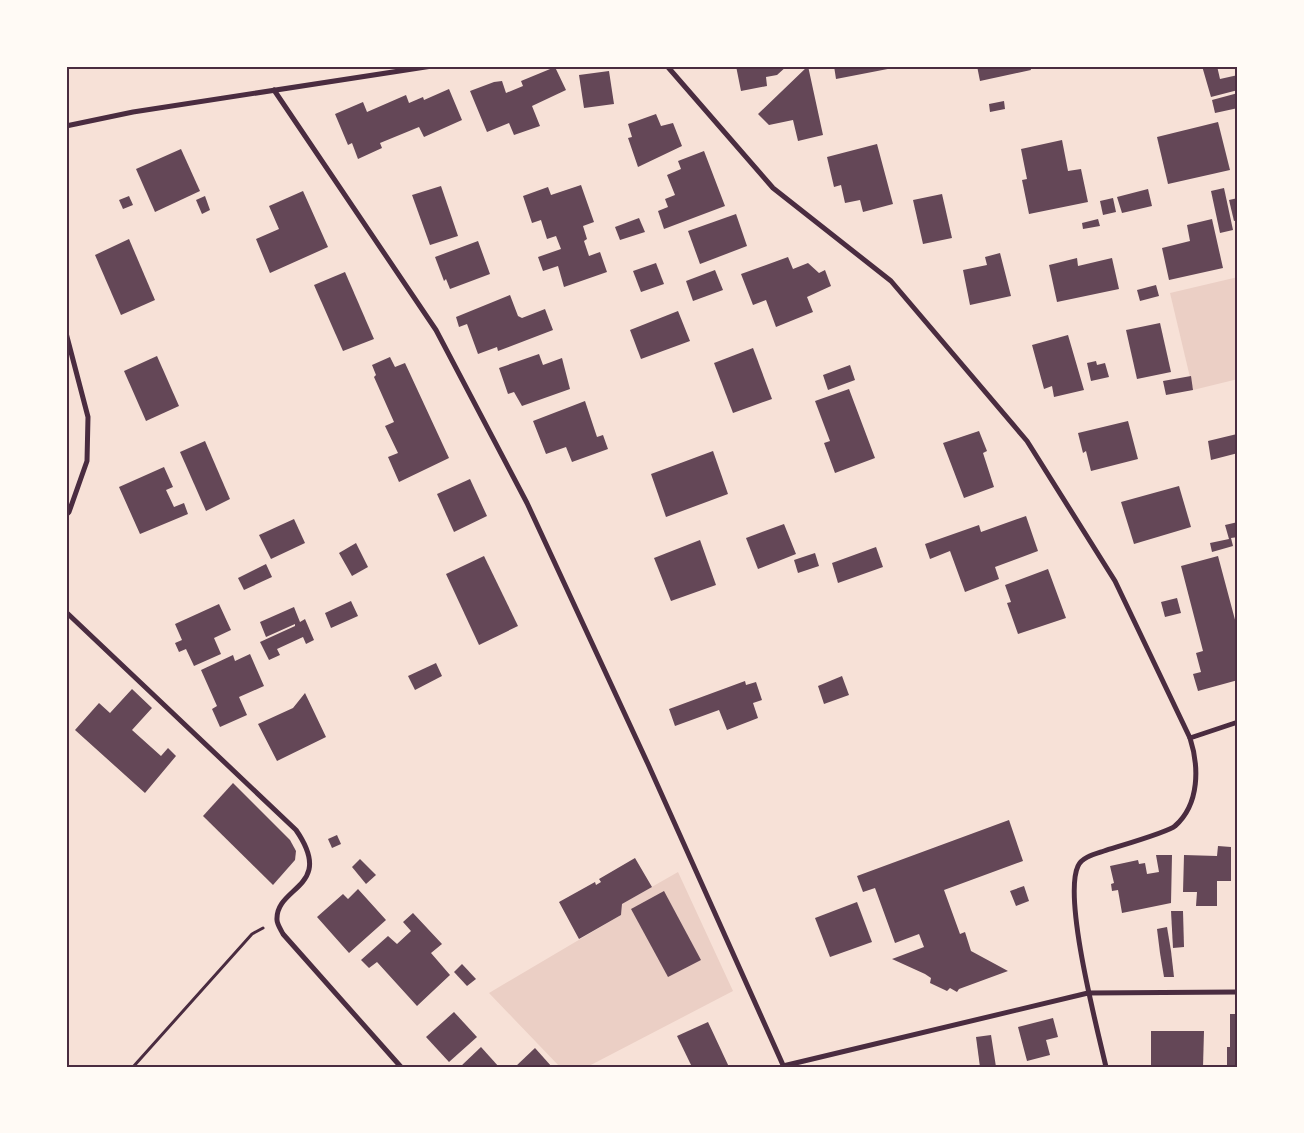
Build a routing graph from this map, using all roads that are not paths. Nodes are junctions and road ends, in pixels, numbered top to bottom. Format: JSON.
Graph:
{"nodes":[{"id":1,"x":432,"y":66,"type":"edge"},
{"id":2,"x":667,"y":66,"type":"edge"},
{"id":3,"x":274,"y":90,"type":"junction"},
{"id":4,"x":66,"y":126,"type":"edge"},
{"id":5,"x":66,"y":333,"type":"edge"},
{"id":6,"x":66,"y":515,"type":"edge"},
{"id":7,"x":66,"y":612,"type":"edge"},
{"id":8,"x":1238,"y":722,"type":"edge"},
{"id":9,"x":1190,"y":738,"type":"junction"},
{"id":10,"x":1238,"y":992,"type":"edge"},
{"id":11,"x":1088,"y":993,"type":"junction"},
{"id":12,"x":783,"y":1066,"type":"edge"},
{"id":13,"x":401,"y":1067,"type":"edge"},
{"id":14,"x":1106,"y":1067,"type":"edge"}],
"edges":[{"from":1,"to":3,"type":"street"},
{"from":2,"to":9,"type":"street"},
{"from":3,"to":4,"type":"street"},
{"from":3,"to":12,"type":"street"},
{"from":5,"to":6,"type":"street"},
{"from":7,"to":13,"type":"street"},
{"from":8,"to":9,"type":"street"},
{"from":9,"to":11,"type":"street"},
{"from":10,"to":11,"type":"street"},
{"from":11,"to":12,"type":"street"},
{"from":11,"to":14,"type":"street"}]}
